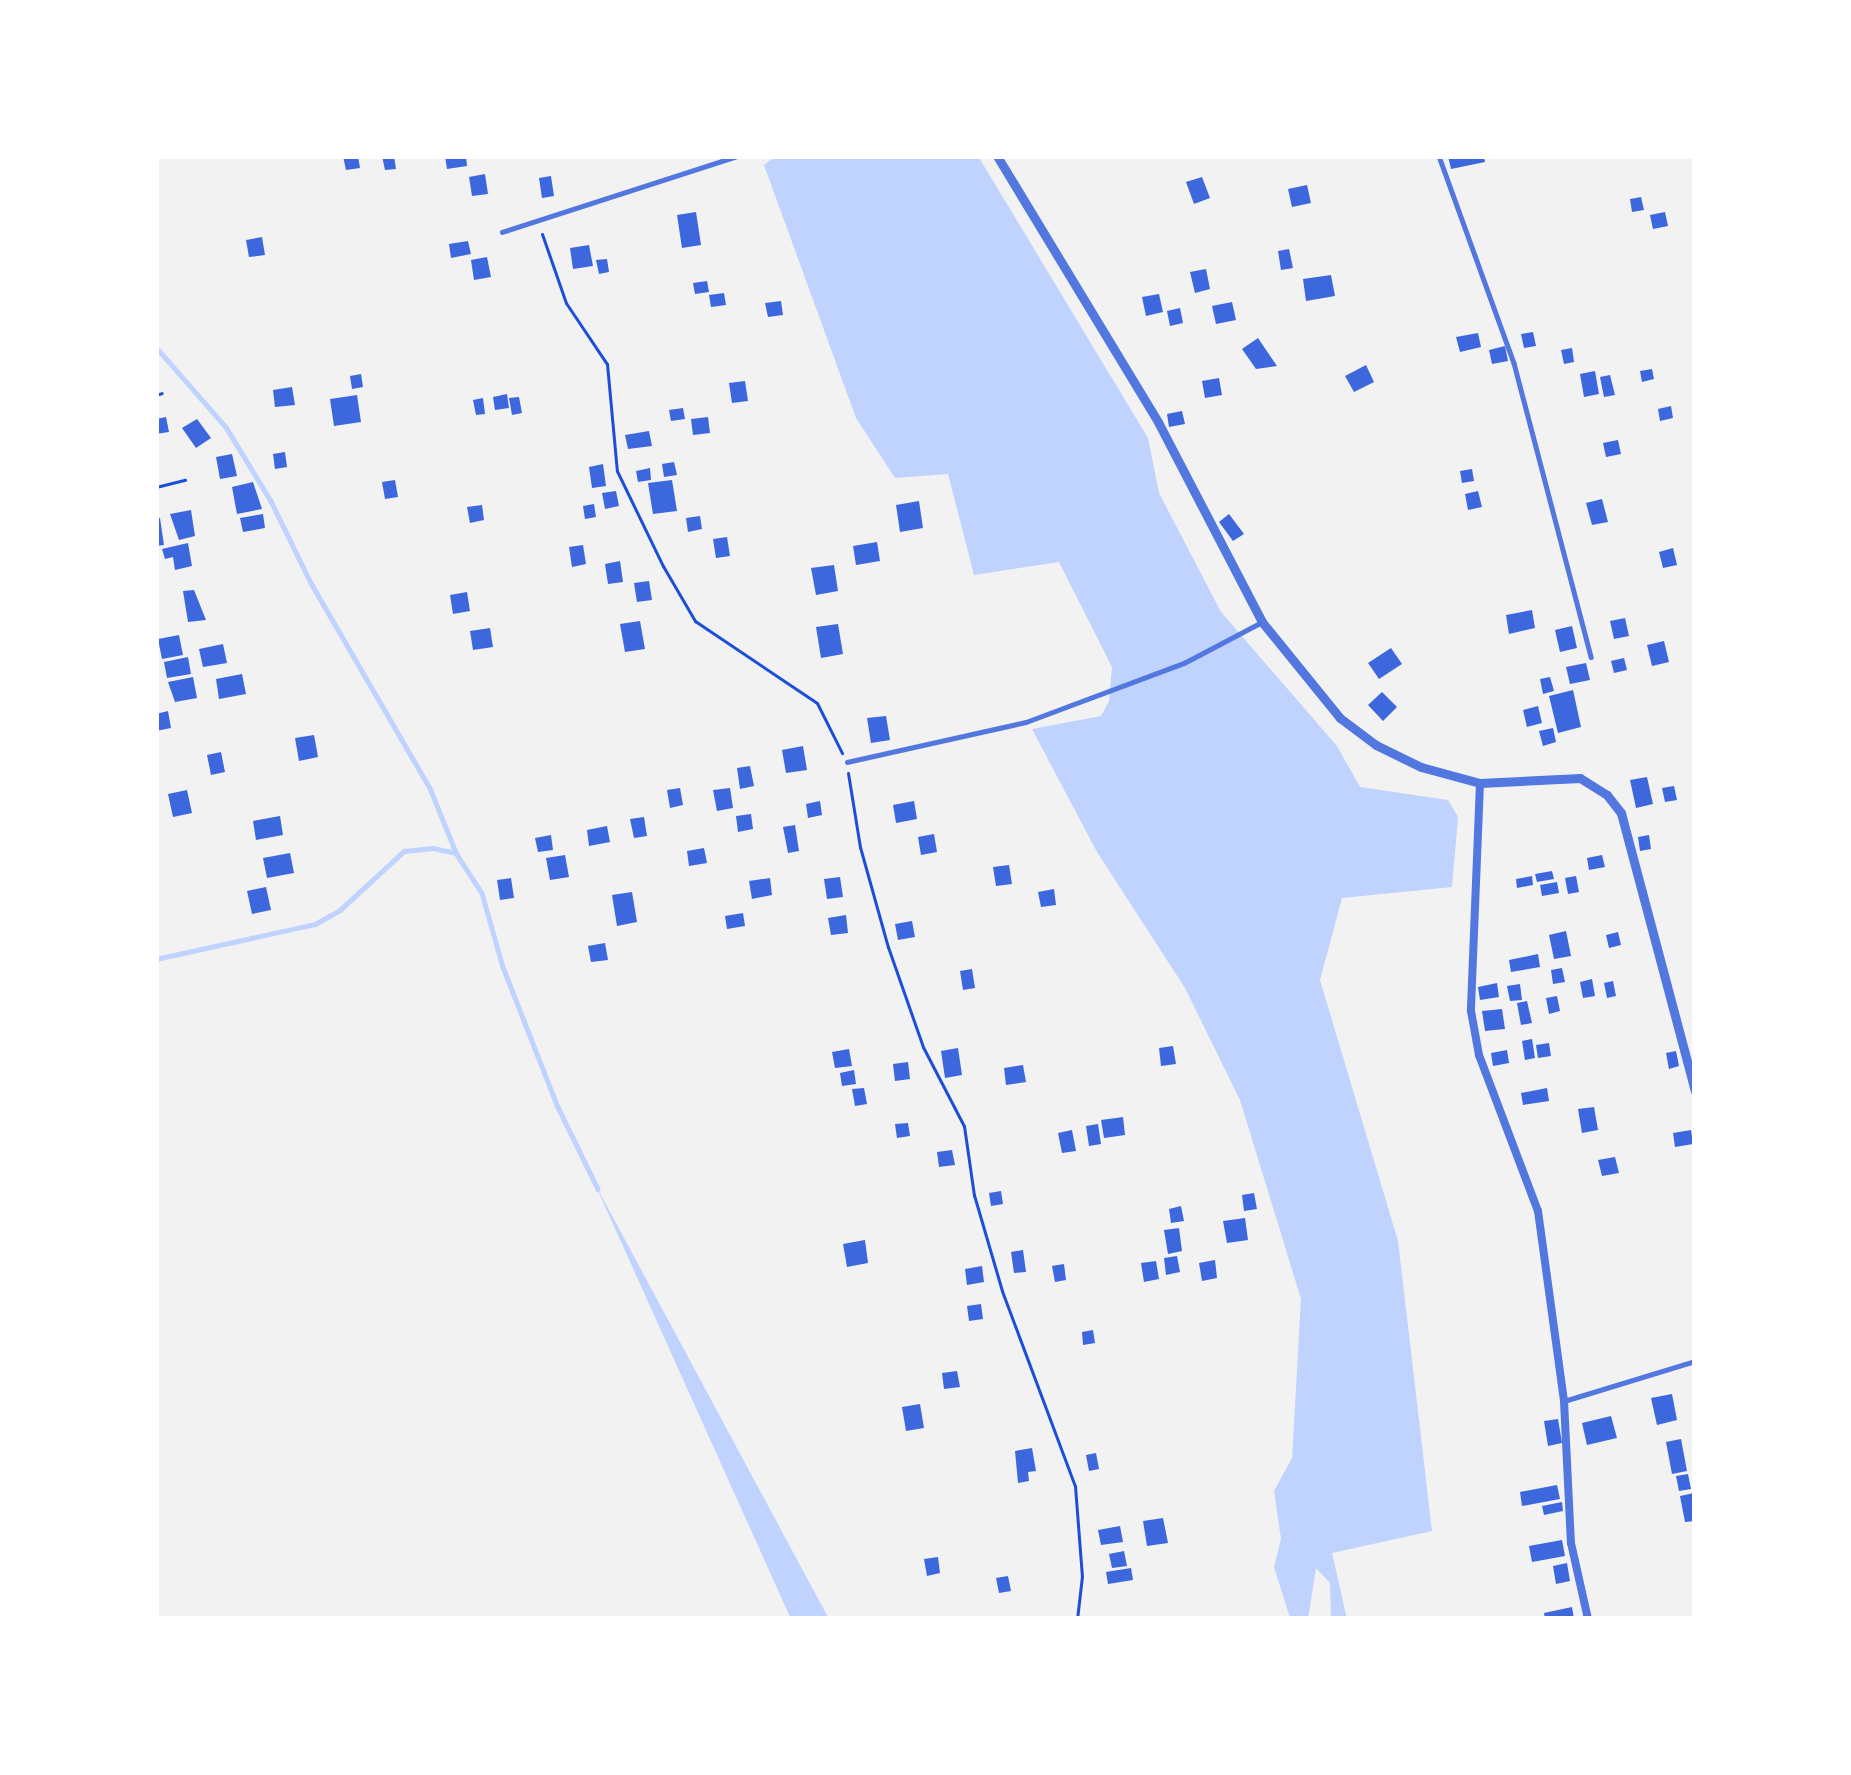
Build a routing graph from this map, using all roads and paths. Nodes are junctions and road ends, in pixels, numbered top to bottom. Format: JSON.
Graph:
{"nodes":[{"id":1,"x":738,"y":156,"type":"edge"},
{"id":2,"x":997,"y":156,"type":"edge"},
{"id":3,"x":1439,"y":156,"type":"edge"},
{"id":4,"x":538,"y":221,"type":"junction"},
{"id":5,"x":502,"y":232,"type":"dead end"},
{"id":6,"x":185,"y":480,"type":"dead end"},
{"id":7,"x":156,"y":487,"type":"edge"},
{"id":8,"x":1262,"y":622,"type":"junction"},
{"id":9,"x":1591,"y":657,"type":"dead end"},
{"id":10,"x":847,"y":763,"type":"junction"},
{"id":11,"x":1480,"y":783,"type":"junction"},
{"id":12,"x":1695,"y":1091,"type":"edge"},
{"id":13,"x":1695,"y":1361,"type":"edge"},
{"id":14,"x":1564,"y":1401,"type":"junction"},
{"id":15,"x":1077,"y":1619,"type":"edge"},
{"id":16,"x":1588,"y":1619,"type":"edge"}],
"edges":[{"from":1,"to":4,"type":"lane"},
{"from":2,"to":8,"type":"street"},
{"from":3,"to":9,"type":"lane"},
{"from":4,"to":5,"type":"lane"},
{"from":4,"to":10,"type":"path"},
{"from":6,"to":7,"type":"path"},
{"from":8,"to":10,"type":"lane"},
{"from":8,"to":11,"type":"street"},
{"from":10,"to":15,"type":"path"},
{"from":11,"to":12,"type":"street"},
{"from":11,"to":14,"type":"street"},
{"from":13,"to":14,"type":"lane"},
{"from":14,"to":16,"type":"street"}]}
